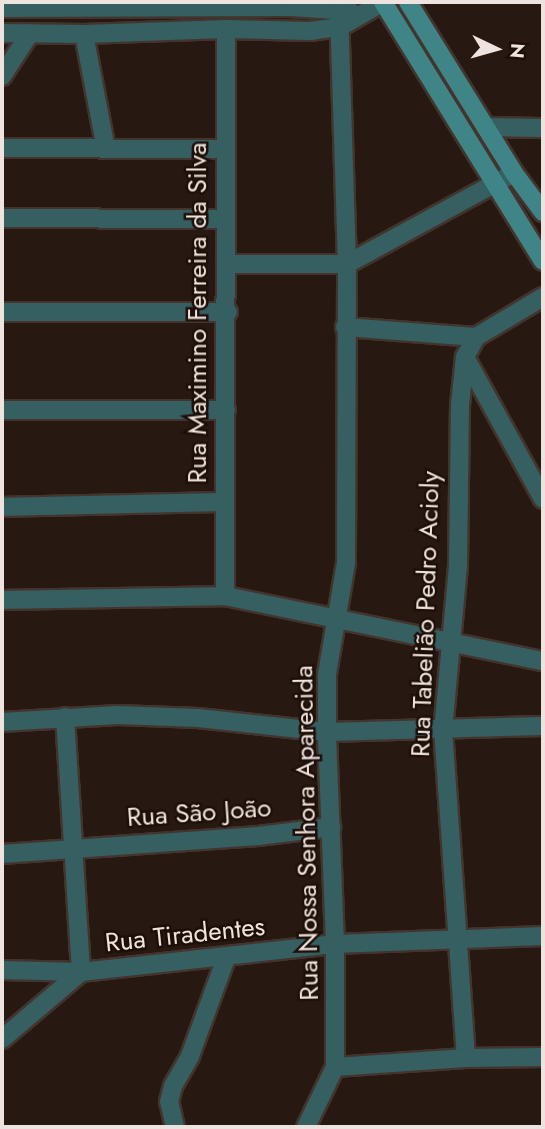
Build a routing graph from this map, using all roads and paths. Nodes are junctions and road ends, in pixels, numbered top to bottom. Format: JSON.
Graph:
{"nodes":[{"id":1,"x":383,"y":2,"type":"edge"},
{"id":2,"x":408,"y":2,"type":"edge"},
{"id":3,"x":162,"y":4,"type":"edge"},
{"id":4,"x":2,"y":8,"type":"edge"},
{"id":5,"x":339,"y":9,"type":"junction"},
{"id":6,"x":361,"y":13,"type":"junction"},
{"id":7,"x":340,"y":27,"type":"junction"},
{"id":8,"x":226,"y":29,"type":"junction"},
{"id":9,"x":2,"y":33,"type":"edge"},
{"id":10,"x":30,"y":33,"type":"junction"},
{"id":11,"x":84,"y":34,"type":"junction"},
{"id":12,"x":2,"y":76,"type":"edge"},
{"id":13,"x":485,"y":127,"type":"junction"},
{"id":14,"x":543,"y":128,"type":"edge"},
{"id":15,"x":2,"y":148,"type":"edge"},
{"id":16,"x":106,"y":149,"type":"junction"},
{"id":17,"x":225,"y":149,"type":"junction"},
{"id":18,"x":514,"y":173,"type":"junction"},
{"id":19,"x":497,"y":183,"type":"junction"},
{"id":20,"x":543,"y":212,"type":"edge"},
{"id":21,"x":2,"y":218,"type":"edge"},
{"id":22,"x":226,"y":219,"type":"junction"},
{"id":23,"x":543,"y":261,"type":"edge"},
{"id":24,"x":228,"y":264,"type":"junction"},
{"id":25,"x":347,"y":264,"type":"junction"},
{"id":26,"x":543,"y":297,"type":"edge"},
{"id":27,"x":2,"y":312,"type":"edge"},
{"id":28,"x":228,"y":312,"type":"junction"},
{"id":29,"x":345,"y":327,"type":"junction"},
{"id":30,"x":476,"y":337,"type":"junction"},
{"id":31,"x":465,"y":357,"type":"junction"},
{"id":32,"x":2,"y":410,"type":"edge"},
{"id":33,"x":226,"y":410,"type":"junction"},
{"id":34,"x":543,"y":499,"type":"edge"},
{"id":35,"x":223,"y":502,"type":"junction"},
{"id":36,"x":2,"y":507,"type":"edge"},
{"id":37,"x":225,"y":596,"type":"junction"},
{"id":38,"x":2,"y":600,"type":"edge"},
{"id":39,"x":339,"y":617,"type":"junction"},
{"id":40,"x":451,"y":645,"type":"junction"},
{"id":41,"x":543,"y":661,"type":"edge"},
{"id":42,"x":65,"y":717,"type":"junction"},
{"id":43,"x":2,"y":722,"type":"edge"},
{"id":44,"x":543,"y":726,"type":"edge"},
{"id":45,"x":443,"y":731,"type":"junction"},
{"id":46,"x":327,"y":732,"type":"junction"},
{"id":47,"x":331,"y":828,"type":"junction"},
{"id":48,"x":71,"y":850,"type":"junction"},
{"id":49,"x":2,"y":854,"type":"edge"},
{"id":50,"x":543,"y":936,"type":"edge"},
{"id":51,"x":458,"y":940,"type":"junction"},
{"id":52,"x":335,"y":944,"type":"junction"},
{"id":53,"x":226,"y":958,"type":"junction"},
{"id":54,"x":2,"y":970,"type":"edge"},
{"id":55,"x":81,"y":972,"type":"junction"},
{"id":56,"x":2,"y":1039,"type":"edge"},
{"id":57,"x":543,"y":1057,"type":"edge"},
{"id":58,"x":466,"y":1058,"type":"junction"},
{"id":59,"x":335,"y":1067,"type":"junction"},
{"id":60,"x":175,"y":1127,"type":"edge"},
{"id":61,"x":306,"y":1127,"type":"edge"}],
"edges":[{"from":1,"to":6,"type":"street"},
{"from":1,"to":19,"type":"main road"},
{"from":2,"to":13,"type":"main road"},
{"from":3,"to":4,"type":"street"},
{"from":3,"to":5,"type":"street"},
{"from":5,"to":6,"type":"street"},
{"from":5,"to":7,"type":"street","name":"Rua Nossa Senhora Aparecida"},
{"from":6,"to":7,"type":"street"},
{"from":7,"to":8,"type":"street"},
{"from":7,"to":25,"type":"street","name":"Rua Nossa Senhora Aparecida"},
{"from":8,"to":11,"type":"street"},
{"from":8,"to":17,"type":"street","name":"Rua Maximino Ferreira da Silva"},
{"from":9,"to":10,"type":"street"},
{"from":10,"to":11,"type":"street"},
{"from":10,"to":12,"type":"street"},
{"from":11,"to":16,"type":"street"},
{"from":13,"to":14,"type":"street"},
{"from":13,"to":18,"type":"main road"},
{"from":15,"to":16,"type":"street"},
{"from":16,"to":17,"type":"street"},
{"from":17,"to":22,"type":"street","name":"Rua Maximino Ferreira da Silva"},
{"from":18,"to":19,"type":"street"},
{"from":18,"to":20,"type":"main road"},
{"from":19,"to":23,"type":"main road"},
{"from":19,"to":25,"type":"street"},
{"from":21,"to":22,"type":"street"},
{"from":22,"to":24,"type":"street","name":"Rua Maximino Ferreira da Silva"},
{"from":24,"to":25,"type":"street"},
{"from":24,"to":28,"type":"street","name":"Rua Maximino Ferreira da Silva"},
{"from":25,"to":29,"type":"street","name":"Rua Nossa Senhora Aparecida"},
{"from":26,"to":30,"type":"street"},
{"from":27,"to":28,"type":"street"},
{"from":28,"to":33,"type":"street","name":"Rua Maximino Ferreira da Silva"},
{"from":29,"to":30,"type":"street"},
{"from":29,"to":39,"type":"street","name":"Rua Nossa Senhora Aparecida"},
{"from":30,"to":31,"type":"street","name":"Rua Tabelião Pedro Acioly"},
{"from":31,"to":34,"type":"street"},
{"from":31,"to":40,"type":"street","name":"Rua Tabelião Pedro Acioly"},
{"from":32,"to":33,"type":"street"},
{"from":33,"to":35,"type":"street","name":"Rua Maximino Ferreira da Silva"},
{"from":35,"to":36,"type":"street"},
{"from":35,"to":37,"type":"street","name":"Rua Maximino Ferreira da Silva"},
{"from":37,"to":38,"type":"street"},
{"from":37,"to":39,"type":"street"},
{"from":39,"to":40,"type":"street"},
{"from":39,"to":46,"type":"street","name":"Rua Nossa Senhora Aparecida"},
{"from":40,"to":41,"type":"street"},
{"from":40,"to":45,"type":"street","name":"Rua Tabelião Pedro Acioly"},
{"from":42,"to":43,"type":"street"},
{"from":42,"to":46,"type":"street"},
{"from":42,"to":48,"type":"street"},
{"from":44,"to":45,"type":"street"},
{"from":45,"to":46,"type":"street"},
{"from":45,"to":51,"type":"street","name":"Rua Tabelião Pedro Acioly"},
{"from":46,"to":47,"type":"street","name":"Rua Nossa Senhora Aparecida"},
{"from":47,"to":48,"type":"street","name":"Rua São João"},
{"from":47,"to":52,"type":"street","name":"Rua Nossa Senhora Aparecida"},
{"from":48,"to":49,"type":"street","name":"Rua São João"},
{"from":48,"to":55,"type":"street"},
{"from":50,"to":51,"type":"street","name":"Rua Tiradentes"},
{"from":51,"to":52,"type":"street","name":"Rua Tiradentes"},
{"from":51,"to":58,"type":"street","name":"Rua Tabelião Pedro Acioly"},
{"from":52,"to":53,"type":"street","name":"Rua Tiradentes"},
{"from":52,"to":59,"type":"street","name":"Rua Nossa Senhora Aparecida"},
{"from":53,"to":55,"type":"street","name":"Rua Tiradentes"},
{"from":53,"to":60,"type":"street"},
{"from":54,"to":55,"type":"street","name":"Rua Tiradentes"},
{"from":55,"to":56,"type":"street"},
{"from":57,"to":58,"type":"street"},
{"from":58,"to":59,"type":"street"},
{"from":59,"to":61,"type":"street"}]}
